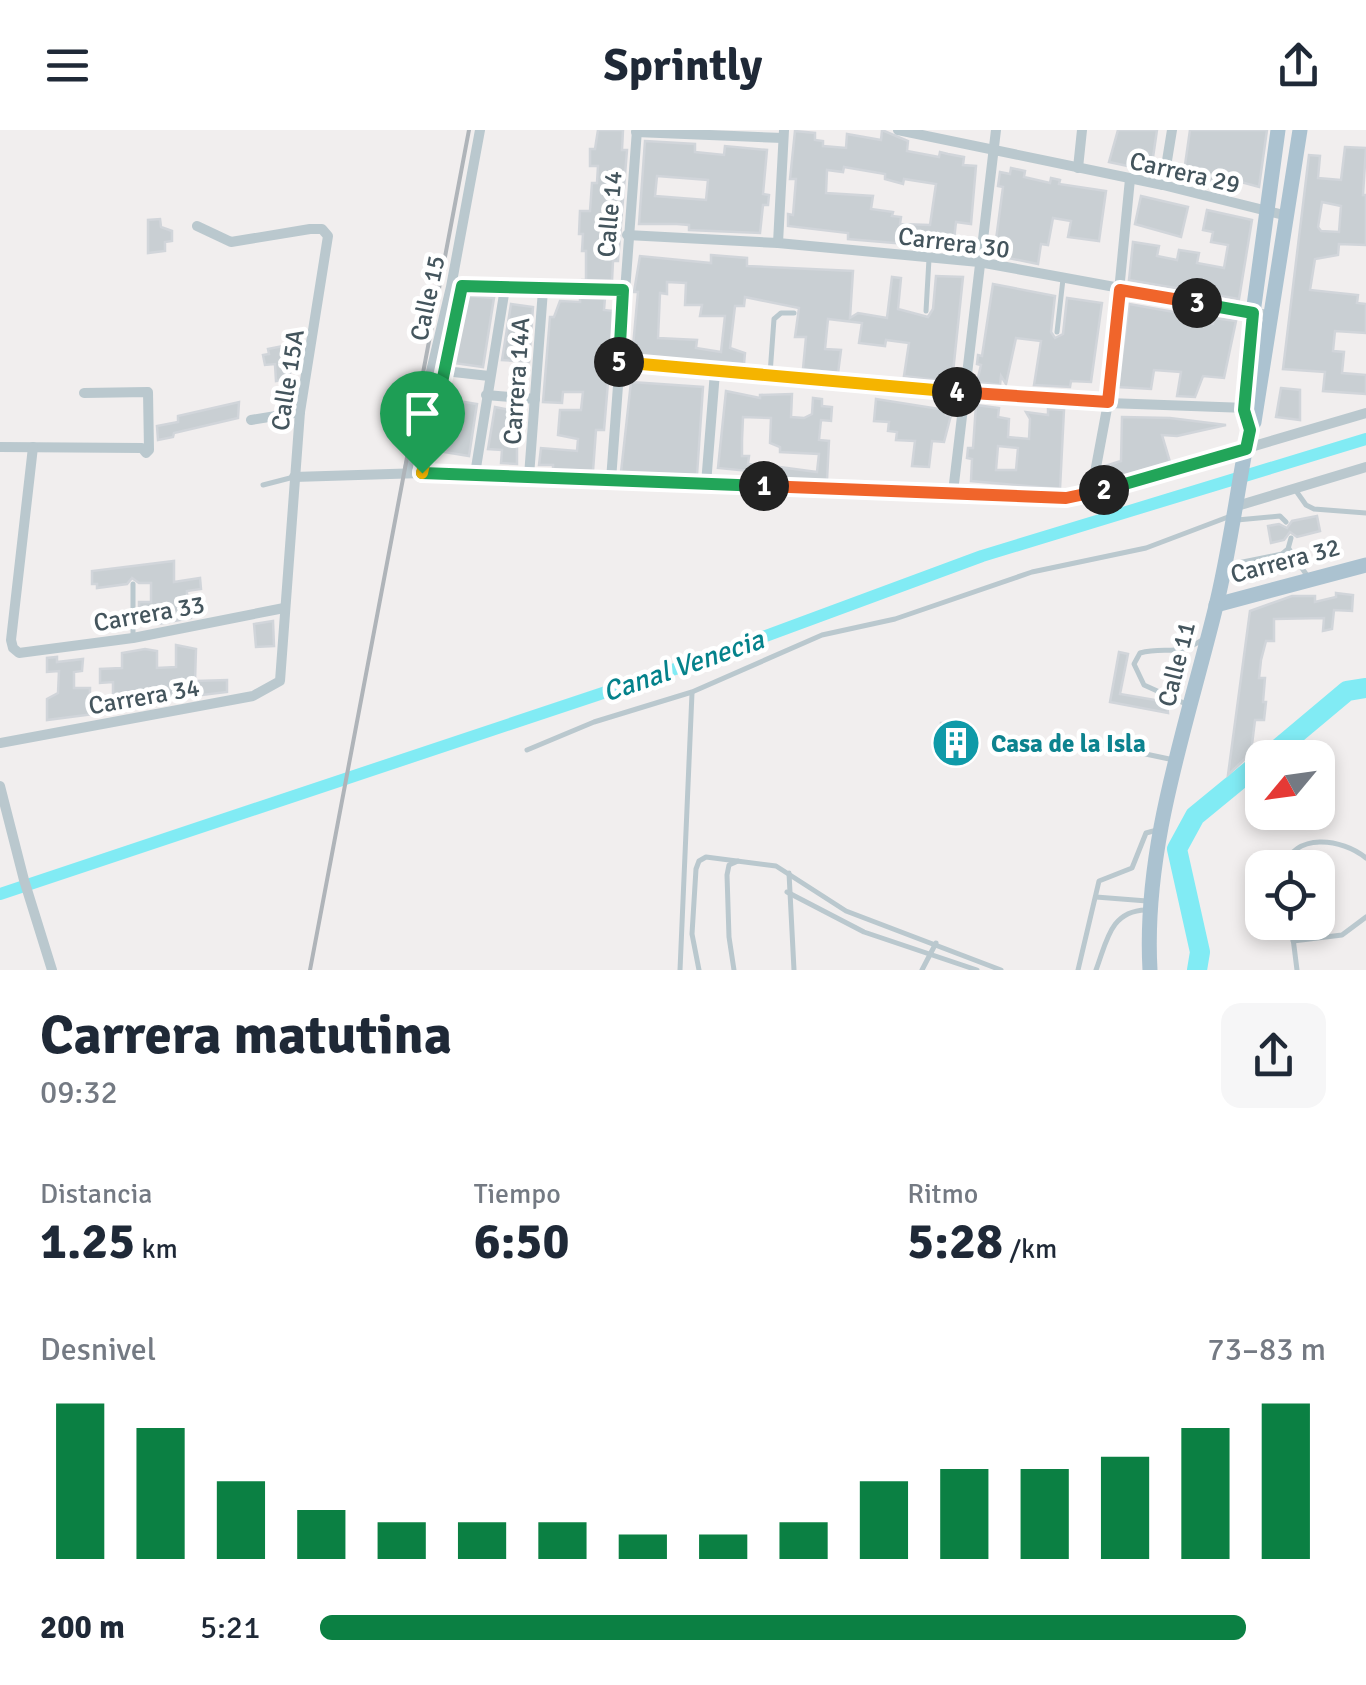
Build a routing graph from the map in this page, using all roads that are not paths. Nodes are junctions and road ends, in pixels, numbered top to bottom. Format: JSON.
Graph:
{"nodes":[{"id":1,"x":480,"y":130,"type":"edge"},
{"id":2,"x":898,"y":130,"type":"edge"},
{"id":3,"x":996,"y":130,"type":"edge"},
{"id":4,"x":1082,"y":130,"type":"edge"},
{"id":5,"x":1172,"y":130,"type":"edge"},
{"id":6,"x":1278,"y":130,"type":"edge"},
{"id":7,"x":1300,"y":130,"type":"edge"},
{"id":8,"x":636,"y":131,"type":"edge"},
{"id":9,"x":746,"y":134,"type":"edge"},
{"id":10,"x":783,"y":134,"type":"edge"},
{"id":11,"x":993,"y":152,"type":"junction"},
{"id":12,"x":1078,"y":168,"type":"junction"},
{"id":13,"x":1130,"y":179,"type":"junction"},
{"id":14,"x":1163,"y":185,"type":"junction"},
{"id":15,"x":1266,"y":212,"type":"junction"},
{"id":16,"x":1288,"y":216,"type":"junction"},
{"id":17,"x":197,"y":226,"type":"dead end"},
{"id":18,"x":627,"y":236,"type":"junction"},
{"id":19,"x":778,"y":243,"type":"junction"},
{"id":20,"x":930,"y":258,"type":"junction"},
{"id":21,"x":980,"y":262,"type":"junction"},
{"id":22,"x":1063,"y":279,"type":"junction"},
{"id":23,"x":505,"y":288,"type":"junction"},
{"id":24,"x":543,"y":290,"type":"junction"},
{"id":25,"x":623,"y":290,"type":"junction"},
{"id":26,"x":1120,"y":290,"type":"junction"},
{"id":27,"x":926,"y":310,"type":"dead end"},
{"id":28,"x":794,"y":313,"type":"dead end"},
{"id":29,"x":1253,"y":313,"type":"junction"},
{"id":30,"x":1273,"y":316,"type":"junction"},
{"id":31,"x":1057,"y":332,"type":"dead end"},
{"id":32,"x":619,"y":365,"type":"junction"},
{"id":33,"x":445,"y":371,"type":"junction"},
{"id":34,"x":715,"y":372,"type":"junction"},
{"id":35,"x":489,"y":376,"type":"junction"},
{"id":36,"x":770,"y":377,"type":"junction"},
{"id":37,"x":84,"y":393,"type":"dead end"},
{"id":38,"x":968,"y":393,"type":"junction"},
{"id":39,"x":486,"y":395,"type":"junction"},
{"id":40,"x":535,"y":400,"type":"junction"},
{"id":41,"x":1108,"y":402,"type":"junction"},
{"id":42,"x":1250,"y":406,"type":"junction"},
{"id":43,"x":300,"y":412,"type":"junction"},
{"id":44,"x":1366,"y":413,"type":"edge"},
{"id":45,"x":250,"y":420,"type":"dead end"},
{"id":46,"x":0,"y":446,"type":"edge"},
{"id":47,"x":32,"y":447,"type":"junction"},
{"id":48,"x":1244,"y":455,"type":"junction"},
{"id":49,"x":1366,"y":466,"type":"edge"},
{"id":50,"x":407,"y":473,"type":"junction"},
{"id":51,"x":422,"y":473,"type":"junction"},
{"id":52,"x":475,"y":474,"type":"junction"},
{"id":53,"x":529,"y":476,"type":"junction"},
{"id":54,"x":294,"y":477,"type":"junction"},
{"id":55,"x":612,"y":480,"type":"junction"},
{"id":56,"x":263,"y":484,"type":"dead end"},
{"id":57,"x":706,"y":484,"type":"junction"},
{"id":58,"x":1294,"y":488,"type":"junction"},
{"id":59,"x":953,"y":492,"type":"junction"},
{"id":60,"x":1091,"y":494,"type":"junction"},
{"id":61,"x":1236,"y":513,"type":"junction"},
{"id":62,"x":1366,"y":513,"type":"edge"},
{"id":63,"x":1286,"y":522,"type":"dead end"},
{"id":64,"x":1291,"y":538,"type":"dead end"},
{"id":65,"x":1288,"y":549,"type":"junction"},
{"id":66,"x":1366,"y":565,"type":"edge"},
{"id":67,"x":1225,"y":566,"type":"junction"},
{"id":68,"x":1309,"y":580,"type":"junction"},
{"id":69,"x":133,"y":584,"type":"dead end"},
{"id":70,"x":1216,"y":604,"type":"junction"},
{"id":71,"x":284,"y":608,"type":"junction"},
{"id":72,"x":1208,"y":636,"type":"junction"},
{"id":73,"x":133,"y":638,"type":"junction"},
{"id":74,"x":282,"y":670,"type":"joint"},
{"id":75,"x":692,"y":692,"type":"junction"},
{"id":76,"x":1191,"y":706,"type":"junction"},
{"id":77,"x":0,"y":742,"type":"edge"},
{"id":78,"x":1102,"y":745,"type":"dead end"},
{"id":79,"x":527,"y":750,"type":"dead end"},
{"id":80,"x":1177,"y":760,"type":"junction"},
{"id":81,"x":0,"y":786,"type":"edge"},
{"id":82,"x":1160,"y":830,"type":"junction"},
{"id":83,"x":1293,"y":850,"type":"edge"},
{"id":84,"x":1366,"y":858,"type":"edge"},
{"id":85,"x":740,"y":861,"type":"junction"},
{"id":86,"x":789,"y":872,"type":"junction"},
{"id":87,"x":787,"y":892,"type":"junction"},
{"id":88,"x":1096,"y":897,"type":"junction"},
{"id":89,"x":1152,"y":906,"type":"junction"},
{"id":90,"x":1366,"y":917,"type":"edge"},
{"id":91,"x":1293,"y":941,"type":"joint"},
{"id":92,"x":936,"y":943,"type":"junction"},
{"id":93,"x":932,"y":953,"type":"junction"},
{"id":94,"x":52,"y":970,"type":"edge"},
{"id":95,"x":680,"y":970,"type":"edge"},
{"id":96,"x":699,"y":970,"type":"edge"},
{"id":97,"x":734,"y":970,"type":"edge"},
{"id":98,"x":794,"y":970,"type":"edge"},
{"id":99,"x":922,"y":970,"type":"edge"},
{"id":100,"x":977,"y":970,"type":"edge"},
{"id":101,"x":999,"y":970,"type":"edge"},
{"id":102,"x":1078,"y":970,"type":"edge"},
{"id":103,"x":1096,"y":970,"type":"edge"},
{"id":104,"x":1150,"y":970,"type":"edge"},
{"id":105,"x":1297,"y":970,"type":"edge"}],
"edges":[{"from":1,"to":50,"type":"street","name":"Calle 15"},
{"from":2,"to":11,"type":"street","name":"Carrera 29"},
{"from":3,"to":11,"type":"street"},
{"from":4,"to":12,"type":"street"},
{"from":5,"to":14,"type":"street"},
{"from":6,"to":15,"type":"main road","name":"Calle 11"},
{"from":7,"to":16,"type":"main road","name":"Calle 11"},
{"from":8,"to":9,"type":"street"},
{"from":8,"to":18,"type":"street","name":"Calle 14"},
{"from":9,"to":10,"type":"street"},
{"from":10,"to":19,"type":"street"},
{"from":11,"to":12,"type":"street","name":"Carrera 29"},
{"from":11,"to":21,"type":"street"},
{"from":12,"to":13,"type":"street","name":"Carrera 29"},
{"from":13,"to":14,"type":"street","name":"Carrera 29"},
{"from":13,"to":26,"type":"street"},
{"from":14,"to":15,"type":"street","name":"Carrera 29"},
{"from":15,"to":16,"type":"street","name":"Carrera 29"},
{"from":15,"to":29,"type":"main road","name":"Calle 11"},
{"from":16,"to":30,"type":"main road","name":"Calle 11"},
{"from":17,"to":43,"type":"street","name":"Calle 15A"},
{"from":18,"to":19,"type":"street","name":"Carrera 30"},
{"from":18,"to":25,"type":"street","name":"Calle 14"},
{"from":19,"to":20,"type":"street","name":"Carrera 30"},
{"from":20,"to":21,"type":"street","name":"Carrera 30"},
{"from":20,"to":27,"type":"lane"},
{"from":21,"to":22,"type":"street","name":"Carrera 30"},
{"from":21,"to":38,"type":"street"},
{"from":22,"to":26,"type":"street","name":"Carrera 30"},
{"from":22,"to":31,"type":"lane"},
{"from":23,"to":24,"type":"street"},
{"from":23,"to":33,"type":"street","name":"Calle 15"},
{"from":23,"to":35,"type":"street"},
{"from":24,"to":25,"type":"street"},
{"from":24,"to":40,"type":"street","name":"Carrera 14A"},
{"from":25,"to":32,"type":"street","name":"Calle 14"},
{"from":26,"to":29,"type":"street","name":"Carrera 30"},
{"from":26,"to":41,"type":"street"},
{"from":28,"to":36,"type":"lane"},
{"from":29,"to":30,"type":"street","name":"Carrera 30"},
{"from":29,"to":42,"type":"main road","name":"Calle 11"},
{"from":30,"to":42,"type":"main road","name":"Calle 11"},
{"from":32,"to":34,"type":"street"},
{"from":32,"to":55,"type":"street","name":"Calle 14"},
{"from":33,"to":35,"type":"street"},
{"from":33,"to":51,"type":"street","name":"Calle 15"},
{"from":34,"to":36,"type":"street"},
{"from":34,"to":57,"type":"street"},
{"from":35,"to":39,"type":"street"},
{"from":36,"to":38,"type":"street"},
{"from":37,"to":47,"type":"street"},
{"from":38,"to":41,"type":"street"},
{"from":38,"to":59,"type":"street"},
{"from":39,"to":40,"type":"street"},
{"from":39,"to":52,"type":"street"},
{"from":40,"to":53,"type":"street","name":"Carrera 14A"},
{"from":41,"to":42,"type":"street"},
{"from":41,"to":60,"type":"street"},
{"from":42,"to":48,"type":"main road","name":"Calle 11"},
{"from":43,"to":45,"type":"street"},
{"from":43,"to":54,"type":"street","name":"Calle 15A"},
{"from":44,"to":48,"type":"street"},
{"from":46,"to":47,"type":"street"},
{"from":47,"to":73,"type":"street","name":"Carrera 33"},
{"from":48,"to":60,"type":"street"},
{"from":48,"to":61,"type":"main road","name":"Calle 11"},
{"from":49,"to":58,"type":"street"},
{"from":50,"to":51,"type":"street"},
{"from":50,"to":54,"type":"street"},
{"from":51,"to":52,"type":"street"},
{"from":52,"to":53,"type":"street"},
{"from":53,"to":55,"type":"street"},
{"from":54,"to":56,"type":"lane"},
{"from":54,"to":71,"type":"street","name":"Calle 15A"},
{"from":55,"to":57,"type":"street"},
{"from":57,"to":59,"type":"street"},
{"from":58,"to":61,"type":"street"},
{"from":58,"to":62,"type":"lane"},
{"from":59,"to":60,"type":"street"},
{"from":61,"to":63,"type":"lane"},
{"from":61,"to":67,"type":"main road","name":"Calle 11"},
{"from":61,"to":75,"type":"lane"},
{"from":64,"to":65,"type":"lane"},
{"from":65,"to":67,"type":"lane"},
{"from":65,"to":68,"type":"lane"},
{"from":66,"to":68,"type":"main road","name":"Carrera 32"},
{"from":67,"to":70,"type":"main road","name":"Calle 11"},
{"from":68,"to":70,"type":"main road","name":"Carrera 32"},
{"from":69,"to":73,"type":"lane"},
{"from":70,"to":72,"type":"main road","name":"Calle 11"},
{"from":71,"to":73,"type":"street","name":"Carrera 33"},
{"from":71,"to":74,"type":"street","name":"Calle 15A"},
{"from":72,"to":76,"type":"main road","name":"Calle 11"},
{"from":72,"to":76,"type":"lane"},
{"from":74,"to":77,"type":"street","name":"Carrera 34"},
{"from":75,"to":79,"type":"lane"},
{"from":75,"to":95,"type":"lane"},
{"from":76,"to":80,"type":"main road","name":"Calle 11"},
{"from":78,"to":80,"type":"lane"},
{"from":80,"to":82,"type":"main road","name":"Calle 11"},
{"from":81,"to":94,"type":"street"},
{"from":82,"to":88,"type":"lane"},
{"from":82,"to":89,"type":"main road","name":"Calle 11"},
{"from":83,"to":84,"type":"lane"},
{"from":85,"to":86,"type":"lane"},
{"from":85,"to":96,"type":"lane"},
{"from":85,"to":97,"type":"lane"},
{"from":86,"to":87,"type":"lane"},
{"from":86,"to":92,"type":"lane"},
{"from":87,"to":93,"type":"lane"},
{"from":87,"to":98,"type":"lane"},
{"from":88,"to":89,"type":"lane"},
{"from":88,"to":102,"type":"lane"},
{"from":89,"to":103,"type":"lane"},
{"from":89,"to":104,"type":"main road","name":"Calle 11"},
{"from":90,"to":91,"type":"lane"},
{"from":91,"to":105,"type":"lane"},
{"from":92,"to":93,"type":"lane"},
{"from":92,"to":101,"type":"lane"},
{"from":93,"to":99,"type":"lane"},
{"from":93,"to":100,"type":"lane"}]}
